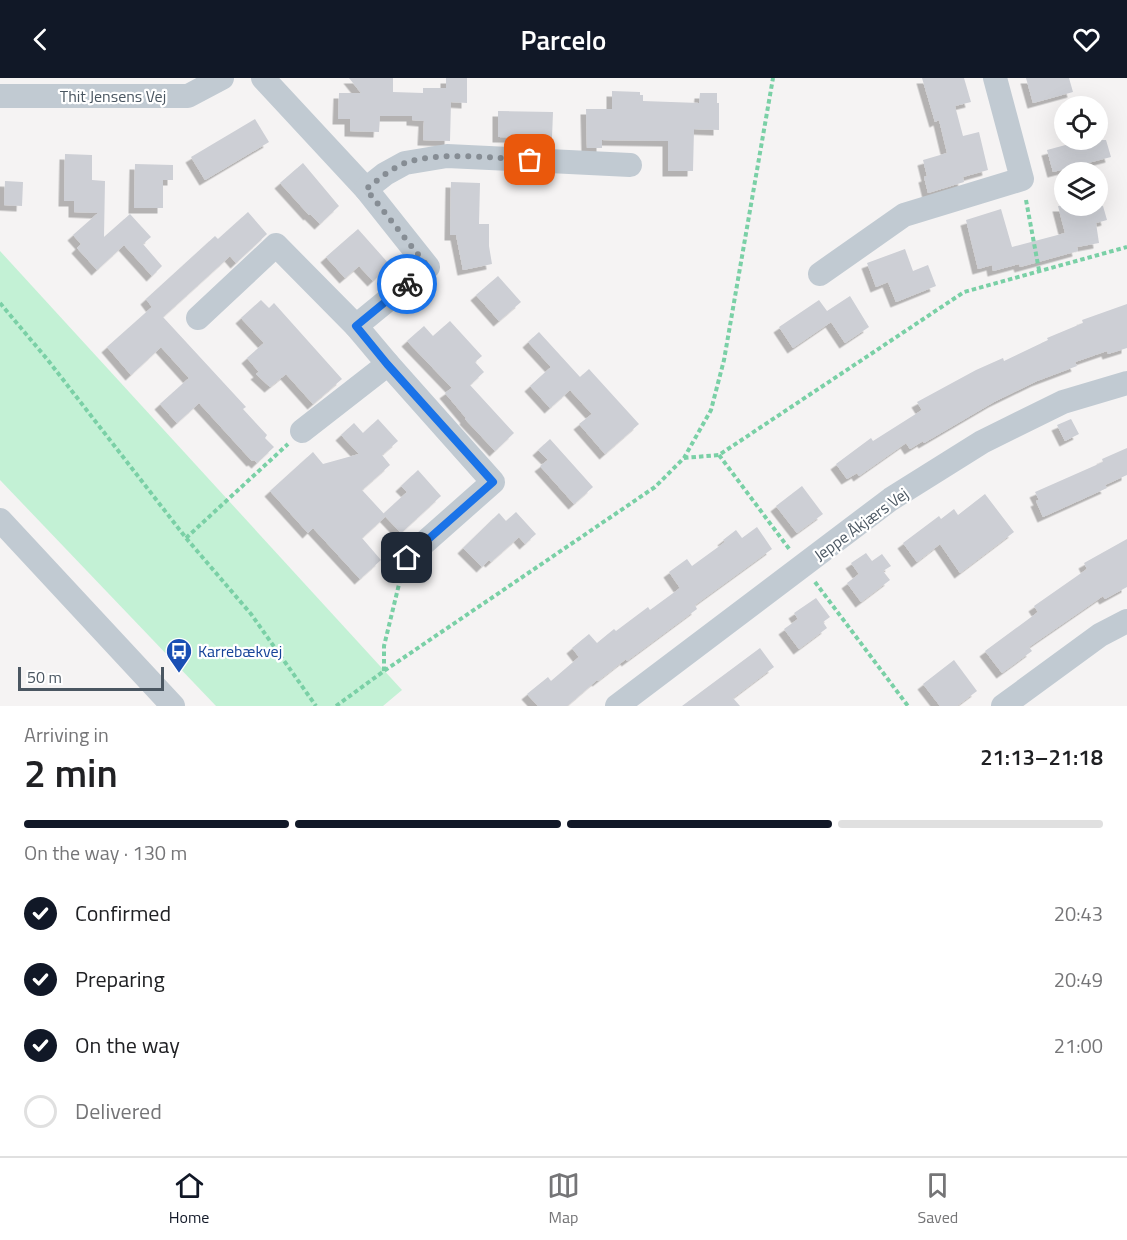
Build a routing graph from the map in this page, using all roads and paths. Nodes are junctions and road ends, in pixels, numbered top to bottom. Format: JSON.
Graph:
{"nodes":[{"id":1,"x":222,"y":78,"type":"edge"},
{"id":2,"x":263,"y":78,"type":"edge"},
{"id":3,"x":773,"y":78,"type":"edge"},
{"id":4,"x":996,"y":78,"type":"edge"},
{"id":5,"x":0,"y":96,"type":"edge"},
{"id":6,"x":630,"y":165,"type":"dead end"},
{"id":7,"x":1022,"y":179,"type":"junction"},
{"id":8,"x":366,"y":189,"type":"junction"},
{"id":9,"x":1127,"y":247,"type":"edge"},
{"id":10,"x":1039,"y":270,"type":"junction"},
{"id":11,"x":820,"y":274,"type":"dead end"},
{"id":12,"x":0,"y":303,"type":"edge"},
{"id":13,"x":198,"y":318,"type":"dead end"},
{"id":14,"x":356,"y":326,"type":"junction"},
{"id":15,"x":387,"y":364,"type":"junction"},
{"id":16,"x":1127,"y":383,"type":"edge"},
{"id":17,"x":302,"y":431,"type":"joint"},
{"id":18,"x":684,"y":458,"type":"junction"},
{"id":19,"x":0,"y":520,"type":"edge"},
{"id":20,"x":186,"y":538,"type":"junction"},
{"id":21,"x":407,"y":558,"type":"joint"},
{"id":22,"x":1127,"y":621,"type":"edge"},
{"id":23,"x":384,"y":671,"type":"junction"},
{"id":24,"x":173,"y":706,"type":"edge"},
{"id":25,"x":316,"y":706,"type":"edge"},
{"id":26,"x":336,"y":706,"type":"edge"},
{"id":27,"x":617,"y":706,"type":"edge"},
{"id":28,"x":1003,"y":706,"type":"edge"}],
"edges":[{"from":1,"to":5,"type":"street","name":"Thit Jensens Vej"},
{"from":2,"to":8,"type":"street"},
{"from":3,"to":18,"type":"path"},
{"from":4,"to":7,"type":"street"},
{"from":6,"to":8,"type":"street"},
{"from":7,"to":10,"type":"path"},
{"from":7,"to":11,"type":"street"},
{"from":8,"to":14,"type":"street"},
{"from":9,"to":10,"type":"path"},
{"from":10,"to":18,"type":"path"},
{"from":12,"to":20,"type":"path"},
{"from":13,"to":14,"type":"street"},
{"from":14,"to":15,"type":"street"},
{"from":15,"to":17,"type":"street"},
{"from":15,"to":21,"type":"street"},
{"from":16,"to":27,"type":"street","name":"Jeppe Åkjærs Vej"},
{"from":17,"to":20,"type":"path"},
{"from":18,"to":23,"type":"path"},
{"from":19,"to":24,"type":"street"},
{"from":20,"to":25,"type":"path"},
{"from":21,"to":23,"type":"path"},
{"from":22,"to":28,"type":"street"},
{"from":23,"to":26,"type":"path"}]}
